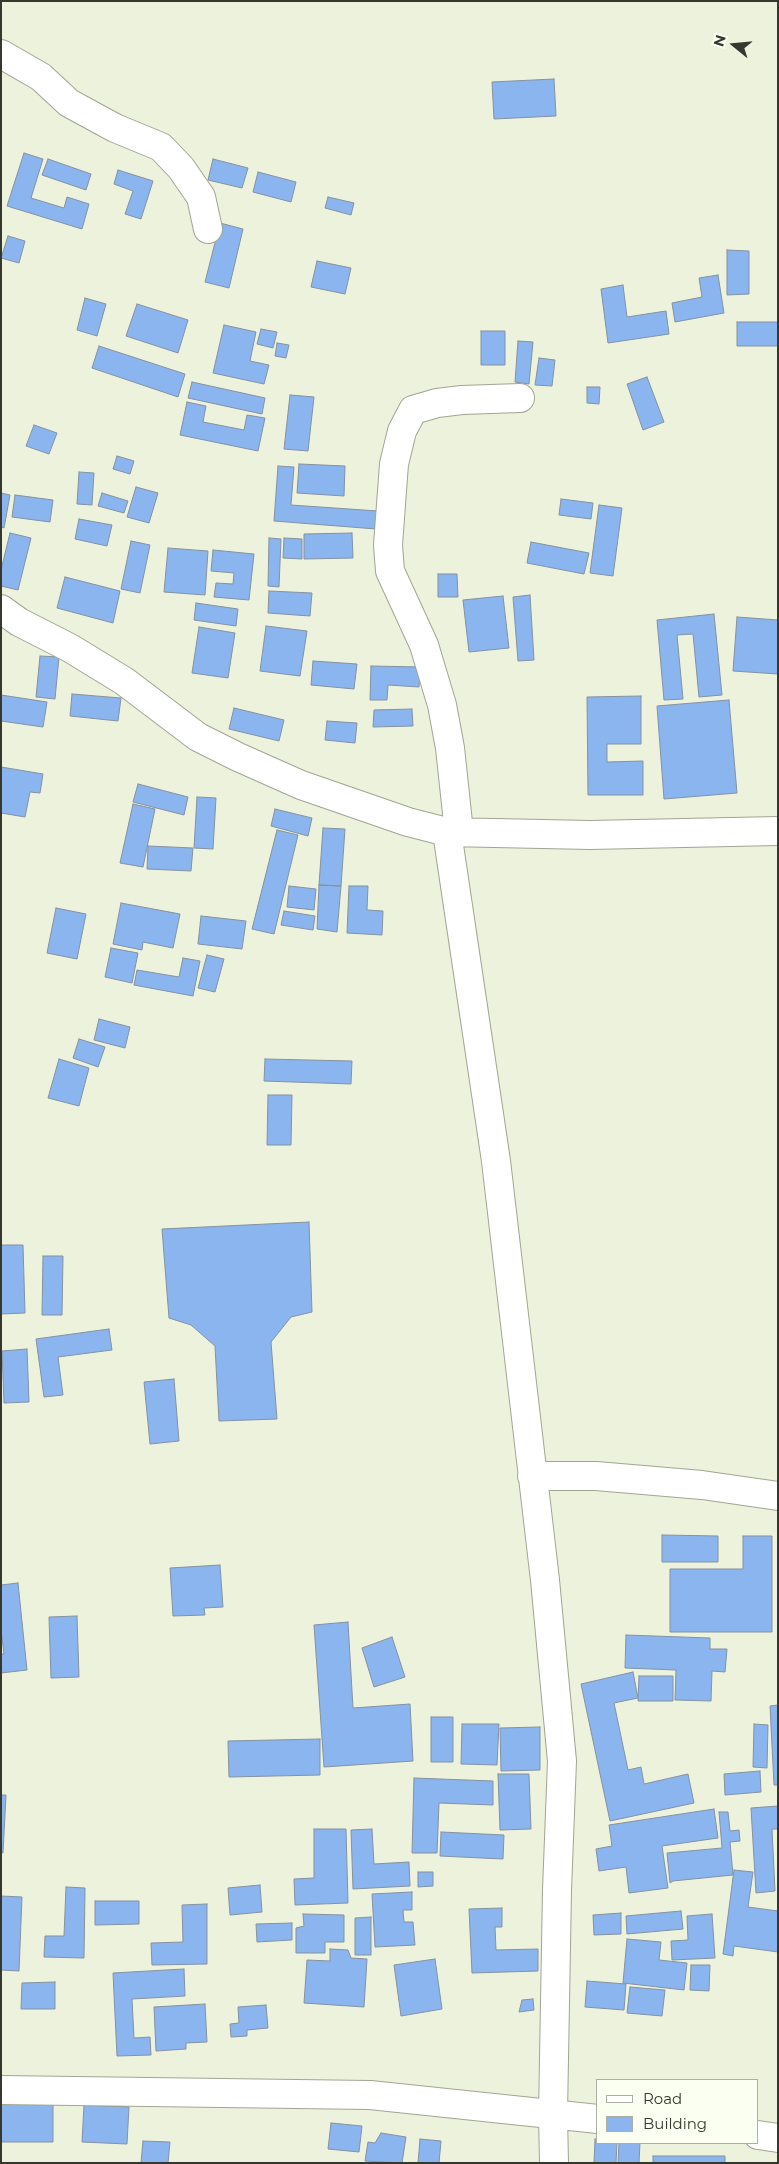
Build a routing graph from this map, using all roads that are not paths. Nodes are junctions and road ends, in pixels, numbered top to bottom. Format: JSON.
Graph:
{"nodes":[{"id":1,"x":1,"y":54,"type":"edge"},
{"id":2,"x":208,"y":229,"type":"dead end"},
{"id":3,"x":520,"y":398,"type":"dead end"},
{"id":4,"x":1,"y":608,"type":"edge"},
{"id":5,"x":778,"y":831,"type":"edge"},
{"id":6,"x":453,"y":832,"type":"junction"},
{"id":7,"x":532,"y":1476,"type":"junction"},
{"id":8,"x":778,"y":1496,"type":"edge"},
{"id":9,"x":1,"y":2090,"type":"edge"},
{"id":10,"x":552,"y":2115,"type":"junction"},
{"id":11,"x":596,"y":2119,"type":"edge"},
{"id":12,"x":759,"y":2136,"type":"edge"},
{"id":13,"x":778,"y":2138,"type":"edge"},
{"id":14,"x":554,"y":2163,"type":"edge"}],
"edges":[{"from":1,"to":2,"type":"street"},
{"from":3,"to":6,"type":"street"},
{"from":4,"to":6,"type":"street"},
{"from":5,"to":6,"type":"street"},
{"from":6,"to":7,"type":"street"},
{"from":7,"to":8,"type":"street"},
{"from":7,"to":10,"type":"street"},
{"from":9,"to":10,"type":"street"},
{"from":10,"to":11,"type":"street"},
{"from":10,"to":14,"type":"street"},
{"from":12,"to":13,"type":"street"}]}
